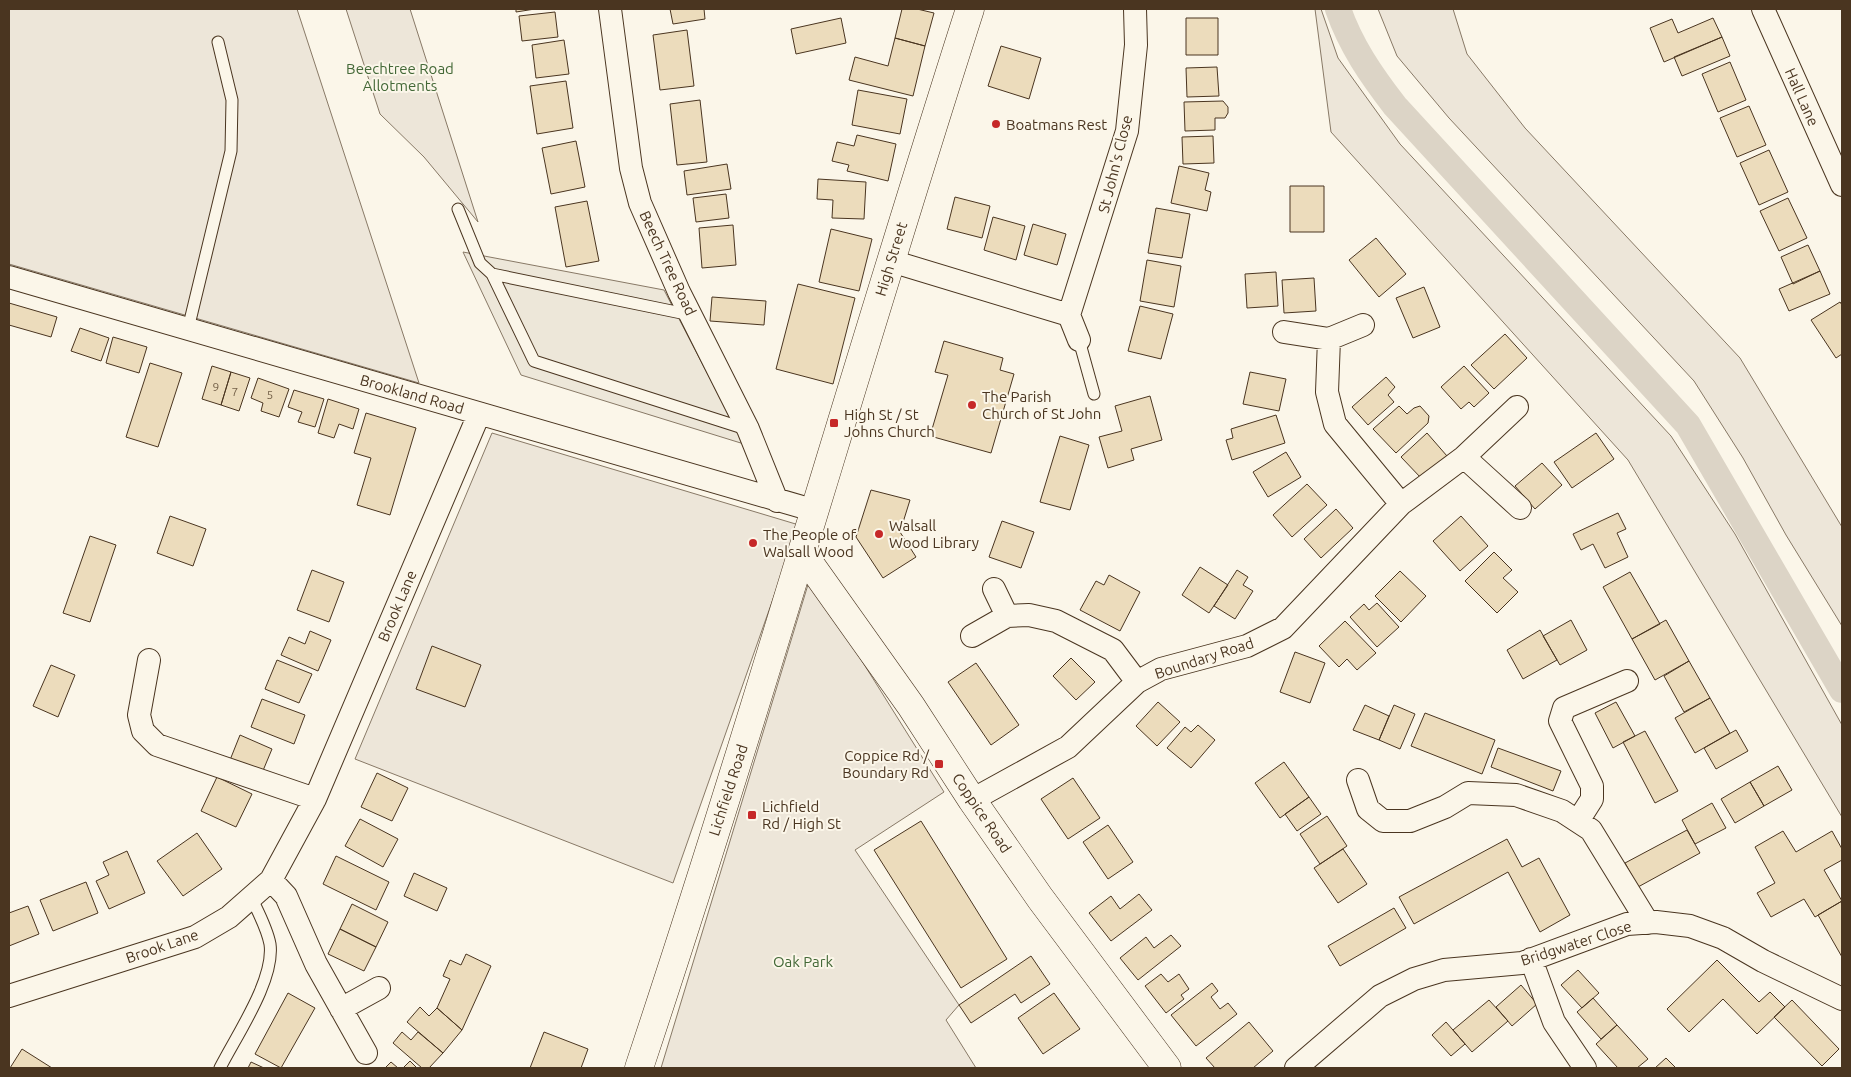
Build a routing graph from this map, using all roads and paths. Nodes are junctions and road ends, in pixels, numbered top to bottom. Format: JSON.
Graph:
{"nodes":[{"id":1,"x":610,"y":9,"type":"edge"},
{"id":2,"x":970,"y":9,"type":"edge"},
{"id":3,"x":1135,"y":9,"type":"edge"},
{"id":4,"x":1763,"y":9,"type":"edge"},
{"id":5,"x":218,"y":42,"type":"dead end"},
{"id":6,"x":1842,"y":185,"type":"edge"},
{"id":7,"x":458,"y":209,"type":"dead end"},
{"id":8,"x":891,"y":261,"type":"junction"},
{"id":9,"x":492,"y":274,"type":"junction"},
{"id":10,"x":9,"y":277,"type":"edge"},
{"id":11,"x":692,"y":315,"type":"junction"},
{"id":12,"x":1069,"y":315,"type":"junction"},
{"id":13,"x":1363,"y":325,"type":"dead end"},
{"id":14,"x":188,"y":329,"type":"junction"},
{"id":15,"x":1284,"y":332,"type":"dead end"},
{"id":16,"x":1328,"y":339,"type":"junction"},
{"id":17,"x":1079,"y":340,"type":"joint"},
{"id":18,"x":1094,"y":394,"type":"dead end"},
{"id":19,"x":1517,"y":407,"type":"dead end"},
{"id":20,"x":479,"y":414,"type":"junction"},
{"id":21,"x":748,"y":429,"type":"junction"},
{"id":22,"x":1464,"y":457,"type":"junction"},
{"id":23,"x":777,"y":501,"type":"junction"},
{"id":24,"x":1400,"y":504,"type":"junction"},
{"id":25,"x":1520,"y":508,"type":"dead end"},
{"id":26,"x":816,"y":511,"type":"junction"},
{"id":27,"x":803,"y":554,"type":"junction"},
{"id":28,"x":994,"y":590,"type":"dead end"},
{"id":29,"x":1007,"y":616,"type":"junction"},
{"id":30,"x":972,"y":636,"type":"dead end"},
{"id":31,"x":149,"y":660,"type":"dead end"},
{"id":32,"x":1627,"y":681,"type":"dead end"},
{"id":33,"x":1137,"y":682,"type":"junction"},
{"id":34,"x":1358,"y":780,"type":"dead end"},
{"id":35,"x":315,"y":798,"type":"junction"},
{"id":36,"x":972,"y":800,"type":"junction"},
{"id":37,"x":1578,"y":821,"type":"junction"},
{"id":38,"x":271,"y":880,"type":"junction"},
{"id":39,"x":251,"y":897,"type":"junction"},
{"id":40,"x":1648,"y":923,"type":"junction"},
{"id":41,"x":1531,"y":959,"type":"junction"},
{"id":42,"x":379,"y":988,"type":"dead end"},
{"id":43,"x":9,"y":996,"type":"edge"},
{"id":44,"x":1842,"y":999,"type":"edge"},
{"id":45,"x":341,"y":1009,"type":"junction"},
{"id":46,"x":366,"y":1053,"type":"dead end"},
{"id":47,"x":220,"y":1068,"type":"edge"},
{"id":48,"x":639,"y":1068,"type":"edge"},
{"id":49,"x":1167,"y":1068,"type":"edge"},
{"id":50,"x":1296,"y":1068,"type":"edge"},
{"id":51,"x":1586,"y":1068,"type":"edge"}],
"edges":[{"from":1,"to":11,"type":"street","name":"Beech Tree Road"},
{"from":2,"to":8,"type":"main road","name":"High Street"},
{"from":3,"to":12,"type":"street","name":"St John's Close"},
{"from":4,"to":6,"type":"street","name":"Hall Lane"},
{"from":5,"to":14,"type":"lane"},
{"from":7,"to":9,"type":"lane"},
{"from":8,"to":12,"type":"street"},
{"from":8,"to":26,"type":"main road","name":"High Street"},
{"from":9,"to":11,"type":"lane"},
{"from":9,"to":21,"type":"lane"},
{"from":10,"to":14,"type":"street","name":"Brookland Road"},
{"from":11,"to":21,"type":"street","name":"Beech Tree Road"},
{"from":12,"to":17,"type":"street"},
{"from":13,"to":16,"type":"street"},
{"from":14,"to":20,"type":"street","name":"Brookland Road"},
{"from":15,"to":16,"type":"street"},
{"from":16,"to":24,"type":"street"},
{"from":17,"to":18,"type":"lane"},
{"from":19,"to":22,"type":"street","name":"Boundary Road"},
{"from":20,"to":23,"type":"street","name":"Brookland Road"},
{"from":20,"to":35,"type":"street","name":"Brook Lane"},
{"from":21,"to":23,"type":"street","name":"Beech Tree Road"},
{"from":22,"to":24,"type":"street","name":"Boundary Road"},
{"from":22,"to":25,"type":"street"},
{"from":23,"to":26,"type":"street","name":"Brookland Road"},
{"from":24,"to":33,"type":"street","name":"Boundary Road"},
{"from":26,"to":27,"type":"main road","name":"Lichfield Road"},
{"from":27,"to":36,"type":"main road","name":"Coppice Road"},
{"from":27,"to":48,"type":"main road","name":"Lichfield Road"},
{"from":28,"to":29,"type":"street"},
{"from":29,"to":30,"type":"street"},
{"from":29,"to":33,"type":"street"},
{"from":31,"to":35,"type":"street"},
{"from":32,"to":37,"type":"street"},
{"from":33,"to":36,"type":"street","name":"Boundary Road"},
{"from":34,"to":37,"type":"street"},
{"from":35,"to":38,"type":"street","name":"Brook Lane"},
{"from":36,"to":49,"type":"main road","name":"Coppice Road"},
{"from":37,"to":40,"type":"street"},
{"from":38,"to":39,"type":"street","name":"Brook Lane"},
{"from":38,"to":45,"type":"street"},
{"from":39,"to":43,"type":"street","name":"Brook Lane"},
{"from":39,"to":47,"type":"lane"},
{"from":40,"to":41,"type":"street","name":"Bridgwater Close"},
{"from":40,"to":44,"type":"street","name":"Bridgwater Close"},
{"from":41,"to":50,"type":"street","name":"Bridgwater Close"},
{"from":41,"to":51,"type":"street"},
{"from":42,"to":45,"type":"street"},
{"from":45,"to":46,"type":"street"}]}
